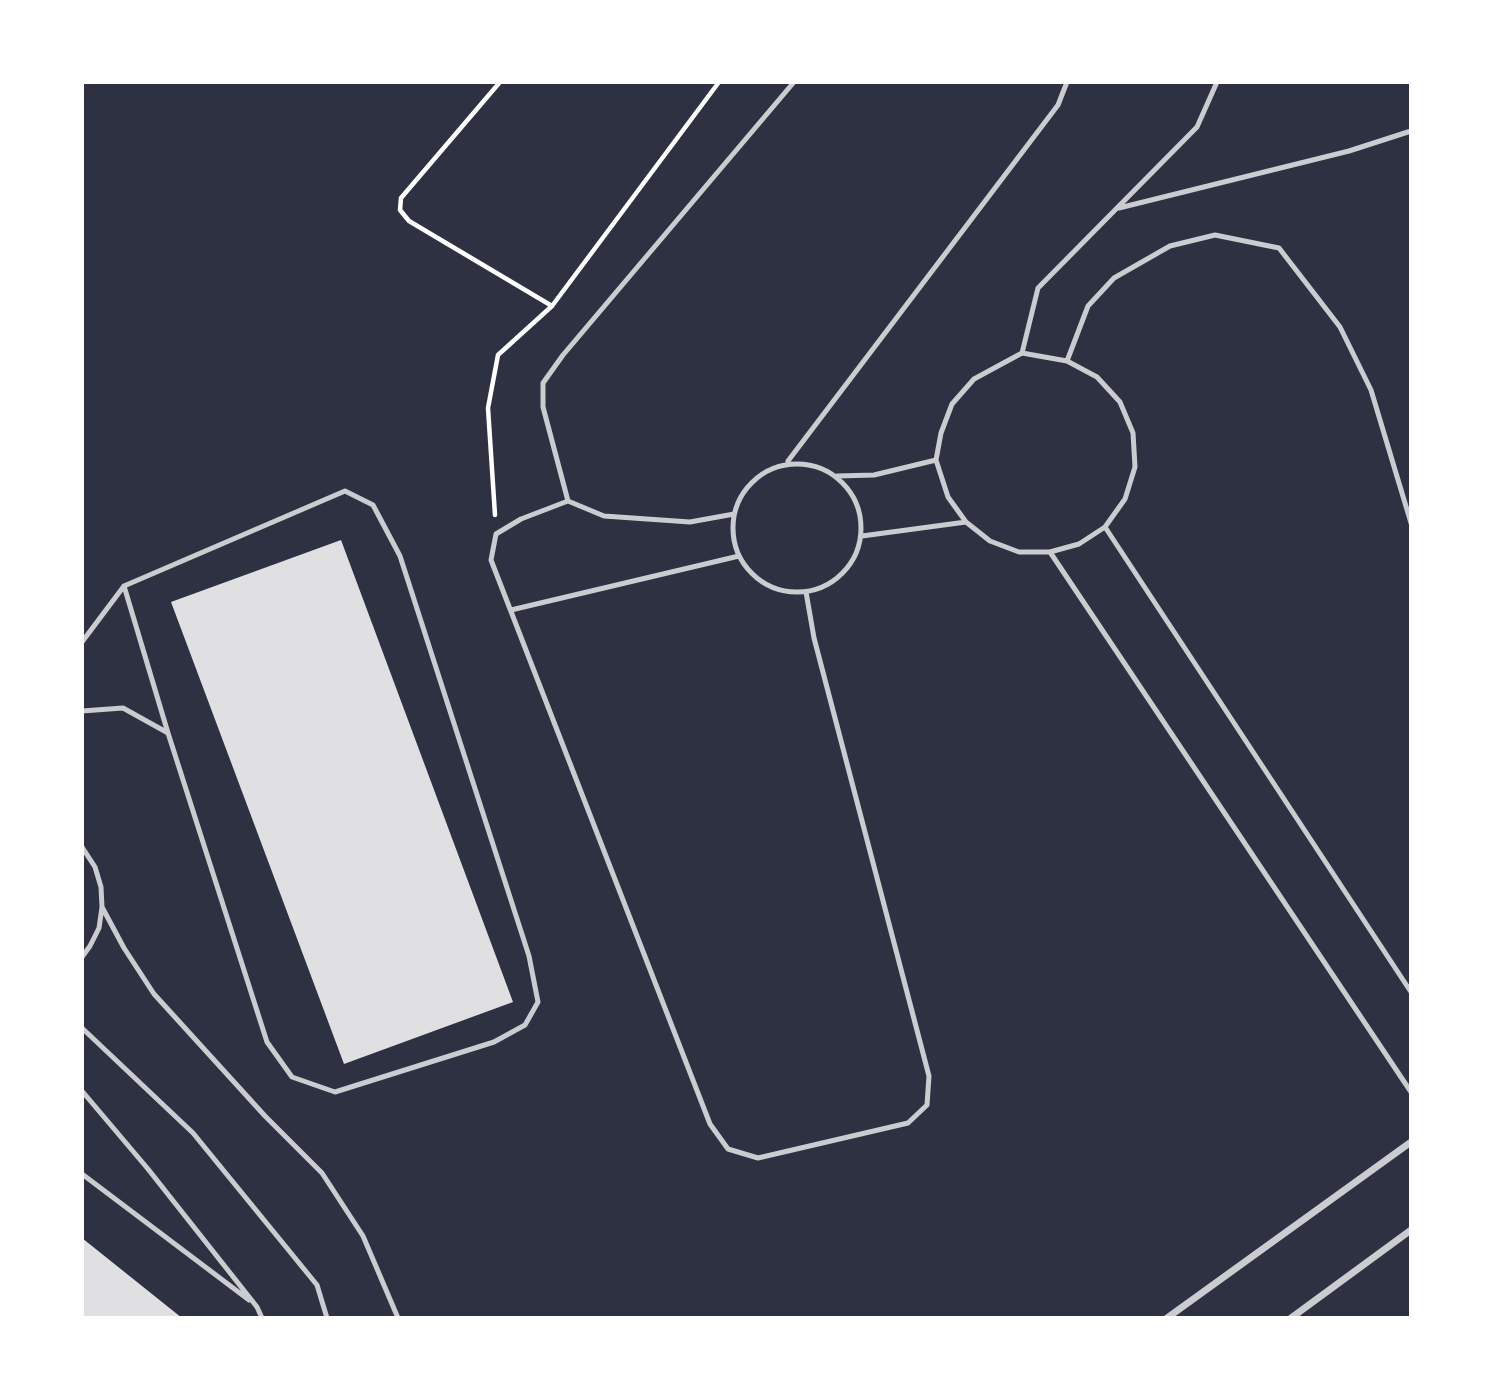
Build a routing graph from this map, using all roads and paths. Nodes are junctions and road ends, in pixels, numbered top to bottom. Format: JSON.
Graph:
{"nodes":[{"id":1,"x":500,"y":82,"type":"edge"},
{"id":2,"x":719,"y":82,"type":"edge"},
{"id":3,"x":794,"y":82,"type":"edge"},
{"id":4,"x":1067,"y":82,"type":"edge"},
{"id":5,"x":1217,"y":82,"type":"edge"},
{"id":6,"x":1411,"y":131,"type":"edge"},
{"id":7,"x":1116,"y":209,"type":"junction"},
{"id":8,"x":552,"y":306,"type":"junction"},
{"id":9,"x":1022,"y":353,"type":"junction"},
{"id":10,"x":1067,"y":361,"type":"junction"},
{"id":11,"x":936,"y":460,"type":"junction"},
{"id":12,"x":788,"y":461,"type":"junction"},
{"id":13,"x":836,"y":476,"type":"junction"},
{"id":14,"x":568,"y":501,"type":"junction"},
{"id":15,"x":734,"y":514,"type":"junction"},
{"id":16,"x":966,"y":522,"type":"junction"},
{"id":17,"x":1411,"y":523,"type":"edge"},
{"id":18,"x":1105,"y":527,"type":"junction"},
{"id":19,"x":496,"y":534,"type":"junction"},
{"id":20,"x":862,"y":536,"type":"junction"},
{"id":21,"x":1050,"y":552,"type":"junction"},
{"id":22,"x":739,"y":556,"type":"junction"},
{"id":23,"x":124,"y":586,"type":"junction"},
{"id":24,"x":806,"y":592,"type":"junction"},
{"id":25,"x":511,"y":610,"type":"junction"},
{"id":26,"x":82,"y":642,"type":"edge"},
{"id":27,"x":82,"y":711,"type":"edge"},
{"id":28,"x":168,"y":733,"type":"junction"},
{"id":29,"x":82,"y":847,"type":"edge"},
{"id":30,"x":103,"y":907,"type":"junction"},
{"id":31,"x":82,"y":957,"type":"edge"},
{"id":32,"x":1411,"y":992,"type":"edge"},
{"id":33,"x":82,"y":1028,"type":"edge"},
{"id":34,"x":82,"y":1091,"type":"edge"},
{"id":35,"x":1411,"y":1092,"type":"edge"},
{"id":36,"x":1411,"y":1142,"type":"edge"},
{"id":37,"x":82,"y":1174,"type":"edge"},
{"id":38,"x":1411,"y":1230,"type":"edge"},
{"id":39,"x":257,"y":1307,"type":"junction"},
{"id":40,"x":262,"y":1318,"type":"edge"},
{"id":41,"x":327,"y":1318,"type":"edge"},
{"id":42,"x":398,"y":1318,"type":"edge"},
{"id":43,"x":1167,"y":1318,"type":"edge"},
{"id":44,"x":1291,"y":1318,"type":"edge"}],
"edges":[{"from":1,"to":8,"type":"path"},
{"from":2,"to":8,"type":"path"},
{"from":3,"to":14,"type":"lane"},
{"from":4,"to":12,"type":"lane"},
{"from":5,"to":7,"type":"lane"},
{"from":6,"to":7,"type":"lane"},
{"from":7,"to":9,"type":"lane"},
{"from":8,"to":19,"type":"path"},
{"from":9,"to":10,"type":"lane"},
{"from":9,"to":11,"type":"lane"},
{"from":10,"to":17,"type":"lane"},
{"from":10,"to":18,"type":"lane"},
{"from":11,"to":13,"type":"lane"},
{"from":11,"to":16,"type":"lane"},
{"from":12,"to":13,"type":"lane"},
{"from":12,"to":15,"type":"lane"},
{"from":13,"to":20,"type":"lane"},
{"from":14,"to":15,"type":"lane"},
{"from":14,"to":19,"type":"lane"},
{"from":15,"to":22,"type":"lane"},
{"from":16,"to":20,"type":"lane"},
{"from":16,"to":21,"type":"lane"},
{"from":18,"to":21,"type":"lane"},
{"from":18,"to":32,"type":"lane"},
{"from":19,"to":25,"type":"lane"},
{"from":20,"to":24,"type":"lane"},
{"from":21,"to":35,"type":"lane"},
{"from":22,"to":24,"type":"lane"},
{"from":22,"to":25,"type":"lane"},
{"from":23,"to":26,"type":"lane"},
{"from":23,"to":28,"type":"lane"},
{"from":23,"to":28,"type":"lane"},
{"from":24,"to":25,"type":"lane"},
{"from":27,"to":28,"type":"lane"},
{"from":29,"to":30,"type":"lane"},
{"from":30,"to":31,"type":"lane"},
{"from":30,"to":42,"type":"lane"},
{"from":33,"to":41,"type":"lane"},
{"from":34,"to":39,"type":"lane"},
{"from":36,"to":43,"type":"street"},
{"from":37,"to":39,"type":"lane"},
{"from":38,"to":44,"type":"street"},
{"from":39,"to":40,"type":"lane"}]}
